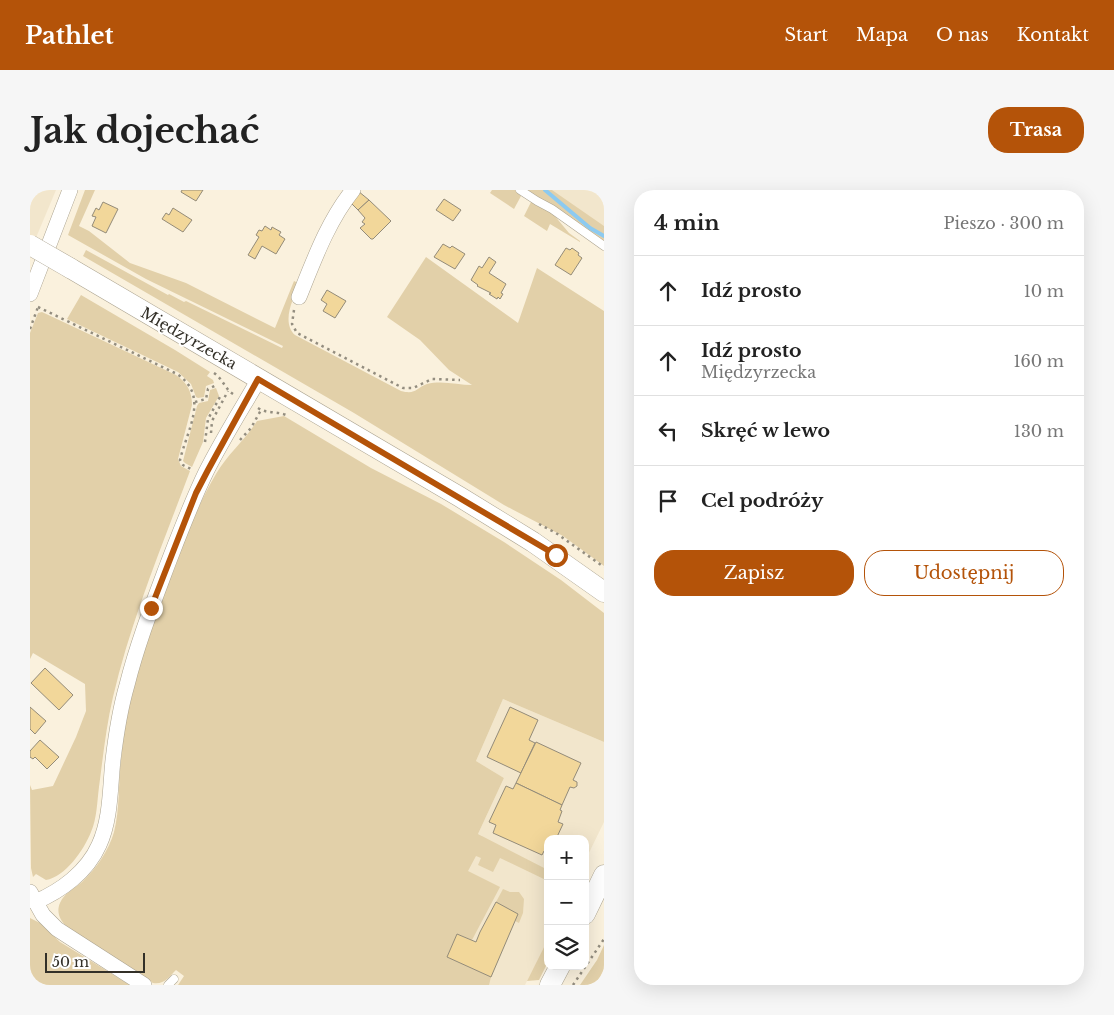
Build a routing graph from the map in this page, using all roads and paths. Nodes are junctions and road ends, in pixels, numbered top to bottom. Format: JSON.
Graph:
{"nodes":[{"id":1,"x":70,"y":190,"type":"edge"},
{"id":2,"x":353,"y":190,"type":"edge"},
{"id":3,"x":520,"y":190,"type":"edge"},
{"id":4,"x":30,"y":245,"type":"edge"},
{"id":5,"x":604,"y":246,"type":"edge"},
{"id":6,"x":30,"y":294,"type":"edge"},
{"id":7,"x":299,"y":297,"type":"joint"},
{"id":8,"x":30,"y":330,"type":"edge"},
{"id":9,"x":258,"y":379,"type":"junction"},
{"id":10,"x":460,"y":380,"type":"dead end"},
{"id":11,"x":217,"y":385,"type":"dead end"},
{"id":12,"x":221,"y":395,"type":"dead end"},
{"id":13,"x":195,"y":402,"type":"junction"},
{"id":14,"x":204,"y":443,"type":"dead end"},
{"id":15,"x":193,"y":470,"type":"dead end"},
{"id":16,"x":603,"y":590,"type":"edge"},
{"id":17,"x":604,"y":875,"type":"edge"},
{"id":18,"x":33,"y":903,"type":"edge"},
{"id":19,"x":589,"y":906,"type":"edge"},
{"id":20,"x":604,"y":939,"type":"edge"},
{"id":21,"x":558,"y":970,"type":"edge"},
{"id":22,"x":144,"y":985,"type":"edge"},
{"id":23,"x":550,"y":985,"type":"edge"},
{"id":24,"x":573,"y":985,"type":"edge"}],
"edges":[{"from":1,"to":6,"type":"street"},
{"from":2,"to":7,"type":"street"},
{"from":3,"to":5,"type":"lane"},
{"from":4,"to":9,"type":"main road","name":"Międzyrzecka","bridge":true},
{"from":7,"to":10,"type":"path"},
{"from":8,"to":13,"type":"path"},
{"from":9,"to":16,"type":"main road","name":"Międzyrzecka"},
{"from":9,"to":18,"type":"street"},
{"from":11,"to":13,"type":"path"},
{"from":12,"to":14,"type":"path"},
{"from":13,"to":15,"type":"path"},
{"from":17,"to":19,"type":"main road"},
{"from":18,"to":22,"type":"street"},
{"from":20,"to":24,"type":"path"},
{"from":21,"to":23,"type":"main road"}]}
